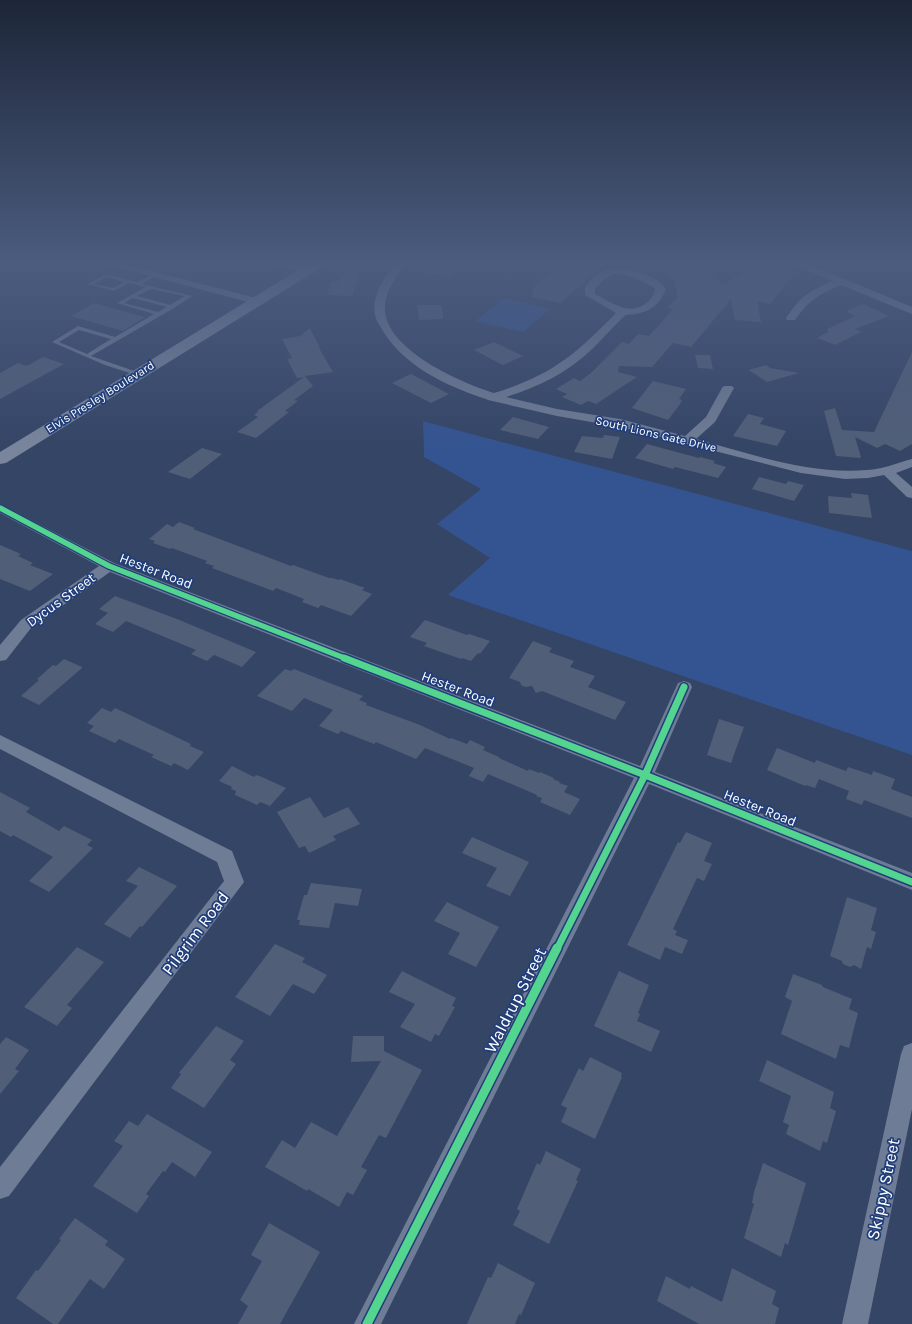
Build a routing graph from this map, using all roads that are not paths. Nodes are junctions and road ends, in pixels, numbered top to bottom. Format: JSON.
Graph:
{"nodes":[{"id":1,"x":144,"y":323,"type":"edge"},
{"id":2,"x":221,"y":323,"type":"edge"},
{"id":3,"x":384,"y":323,"type":"edge"},
{"id":4,"x":612,"y":323,"type":"edge"},
{"id":5,"x":116,"y":339,"type":"junction"},
{"id":6,"x":87,"y":356,"type":"junction"},
{"id":7,"x":138,"y":374,"type":"junction"},
{"id":8,"x":728,"y":388,"type":"dead end"},
{"id":9,"x":492,"y":398,"type":"junction"},
{"id":10,"x":688,"y":440,"type":"junction"},
{"id":11,"x":0,"y":459,"type":"edge"},
{"id":12,"x":912,"y":463,"type":"edge"},
{"id":13,"x":886,"y":471,"type":"junction"},
{"id":14,"x":912,"y":494,"type":"edge"},
{"id":15,"x":0,"y":508,"type":"edge"},
{"id":16,"x":109,"y":566,"type":"junction"},
{"id":17,"x":0,"y":656,"type":"edge"},
{"id":18,"x":684,"y":687,"type":"dead end"},
{"id":19,"x":0,"y":741,"type":"edge"},
{"id":20,"x":645,"y":774,"type":"junction"},
{"id":21,"x":912,"y":882,"type":"edge"},
{"id":22,"x":912,"y":1054,"type":"edge"},
{"id":23,"x":0,"y":1187,"type":"edge"},
{"id":24,"x":367,"y":1324,"type":"edge"},
{"id":25,"x":855,"y":1324,"type":"edge"}],
"edges":[{"from":1,"to":5,"type":"lane"},
{"from":2,"to":7,"type":"main road","name":"Elvis Presley Boulevard"},
{"from":3,"to":9,"type":"street","name":"South Lions Gate Drive"},
{"from":4,"to":9,"type":"street"},
{"from":5,"to":6,"type":"lane"},
{"from":5,"to":6,"type":"lane"},
{"from":6,"to":7,"type":"lane"},
{"from":7,"to":11,"type":"main road","name":"Elvis Presley Boulevard"},
{"from":8,"to":10,"type":"street"},
{"from":9,"to":10,"type":"street","name":"South Lions Gate Drive"},
{"from":10,"to":13,"type":"street","name":"South Lions Gate Drive"},
{"from":12,"to":13,"type":"street","name":"South Lions Gate Drive"},
{"from":13,"to":14,"type":"street"},
{"from":15,"to":16,"type":"street","name":"Hester Road"},
{"from":16,"to":17,"type":"street","name":"Dycus Street"},
{"from":16,"to":20,"type":"street","name":"Hester Road"},
{"from":18,"to":20,"type":"street","name":"Waldrup Street"},
{"from":19,"to":23,"type":"street","name":"Pilgrim Road"},
{"from":20,"to":21,"type":"street","name":"Hester Road"},
{"from":20,"to":24,"type":"street","name":"Waldrup Street"},
{"from":22,"to":25,"type":"street","name":"Skippy Street"}]}
